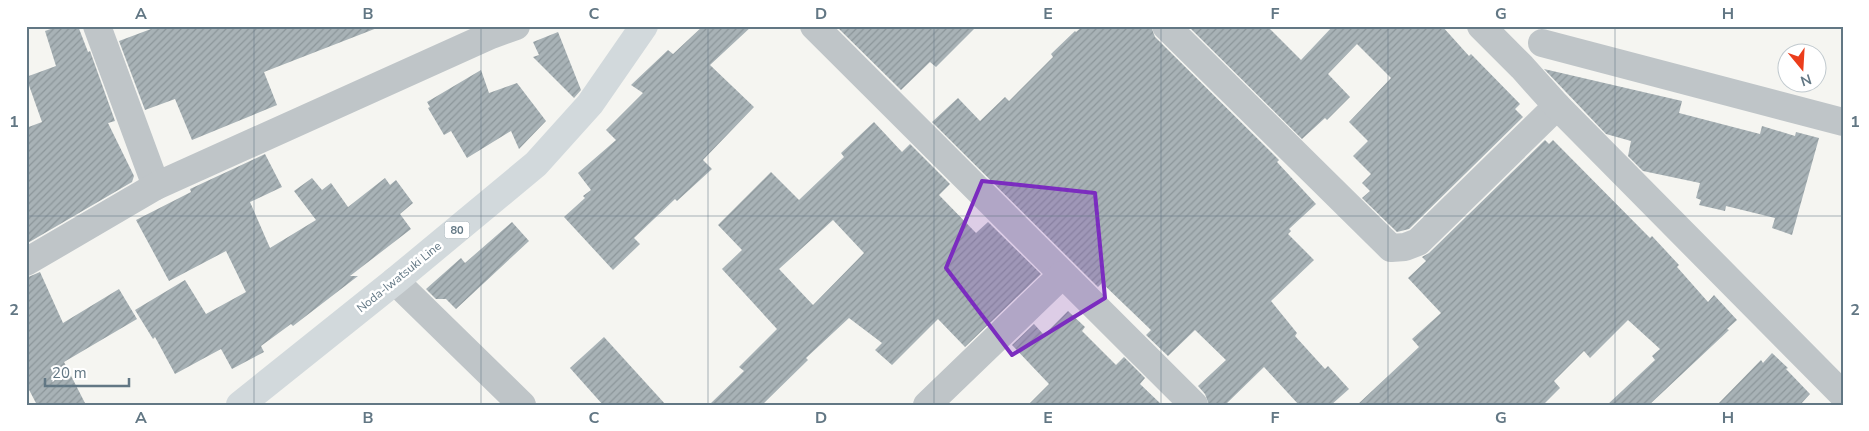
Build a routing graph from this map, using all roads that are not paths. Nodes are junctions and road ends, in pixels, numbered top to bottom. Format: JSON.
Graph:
{"nodes":[{"id":1,"x":97,"y":26,"type":"edge"},
{"id":2,"x":644,"y":26,"type":"edge"},
{"id":3,"x":814,"y":26,"type":"edge"},
{"id":4,"x":1166,"y":26,"type":"edge"},
{"id":5,"x":1482,"y":26,"type":"edge"},
{"id":6,"x":498,"y":29,"type":"edge"},
{"id":7,"x":1544,"y":35,"type":"edge"},
{"id":8,"x":1522,"y":67,"type":"junction"},
{"id":9,"x":1556,"y":106,"type":"junction"},
{"id":10,"x":1843,"y":122,"type":"edge"},
{"id":11,"x":156,"y":186,"type":"junction"},
{"id":12,"x":26,"y":262,"type":"edge"},
{"id":13,"x":1062,"y":275,"type":"junction"},
{"id":14,"x":395,"y":281,"type":"junction"},
{"id":15,"x":1843,"y":395,"type":"edge"},
{"id":16,"x":240,"y":405,"type":"edge"},
{"id":17,"x":522,"y":405,"type":"edge"},
{"id":18,"x":928,"y":405,"type":"edge"},
{"id":19,"x":1194,"y":405,"type":"edge"}],
"edges":[{"from":1,"to":11,"type":"street"},
{"from":2,"to":14,"type":"main road","name":"Noda-Iwatsuki Line","number":"80"},
{"from":3,"to":13,"type":"street"},
{"from":4,"to":9,"type":"street"},
{"from":5,"to":8,"type":"street"},
{"from":6,"to":11,"type":"street"},
{"from":7,"to":8,"type":"street"},
{"from":7,"to":10,"type":"street"},
{"from":8,"to":9,"type":"street"},
{"from":9,"to":15,"type":"street"},
{"from":11,"to":12,"type":"street"},
{"from":13,"to":18,"type":"street"},
{"from":13,"to":19,"type":"street"},
{"from":14,"to":16,"type":"main road","name":"Noda-Iwatsuki Line","number":"80"},
{"from":14,"to":17,"type":"street"}]}
